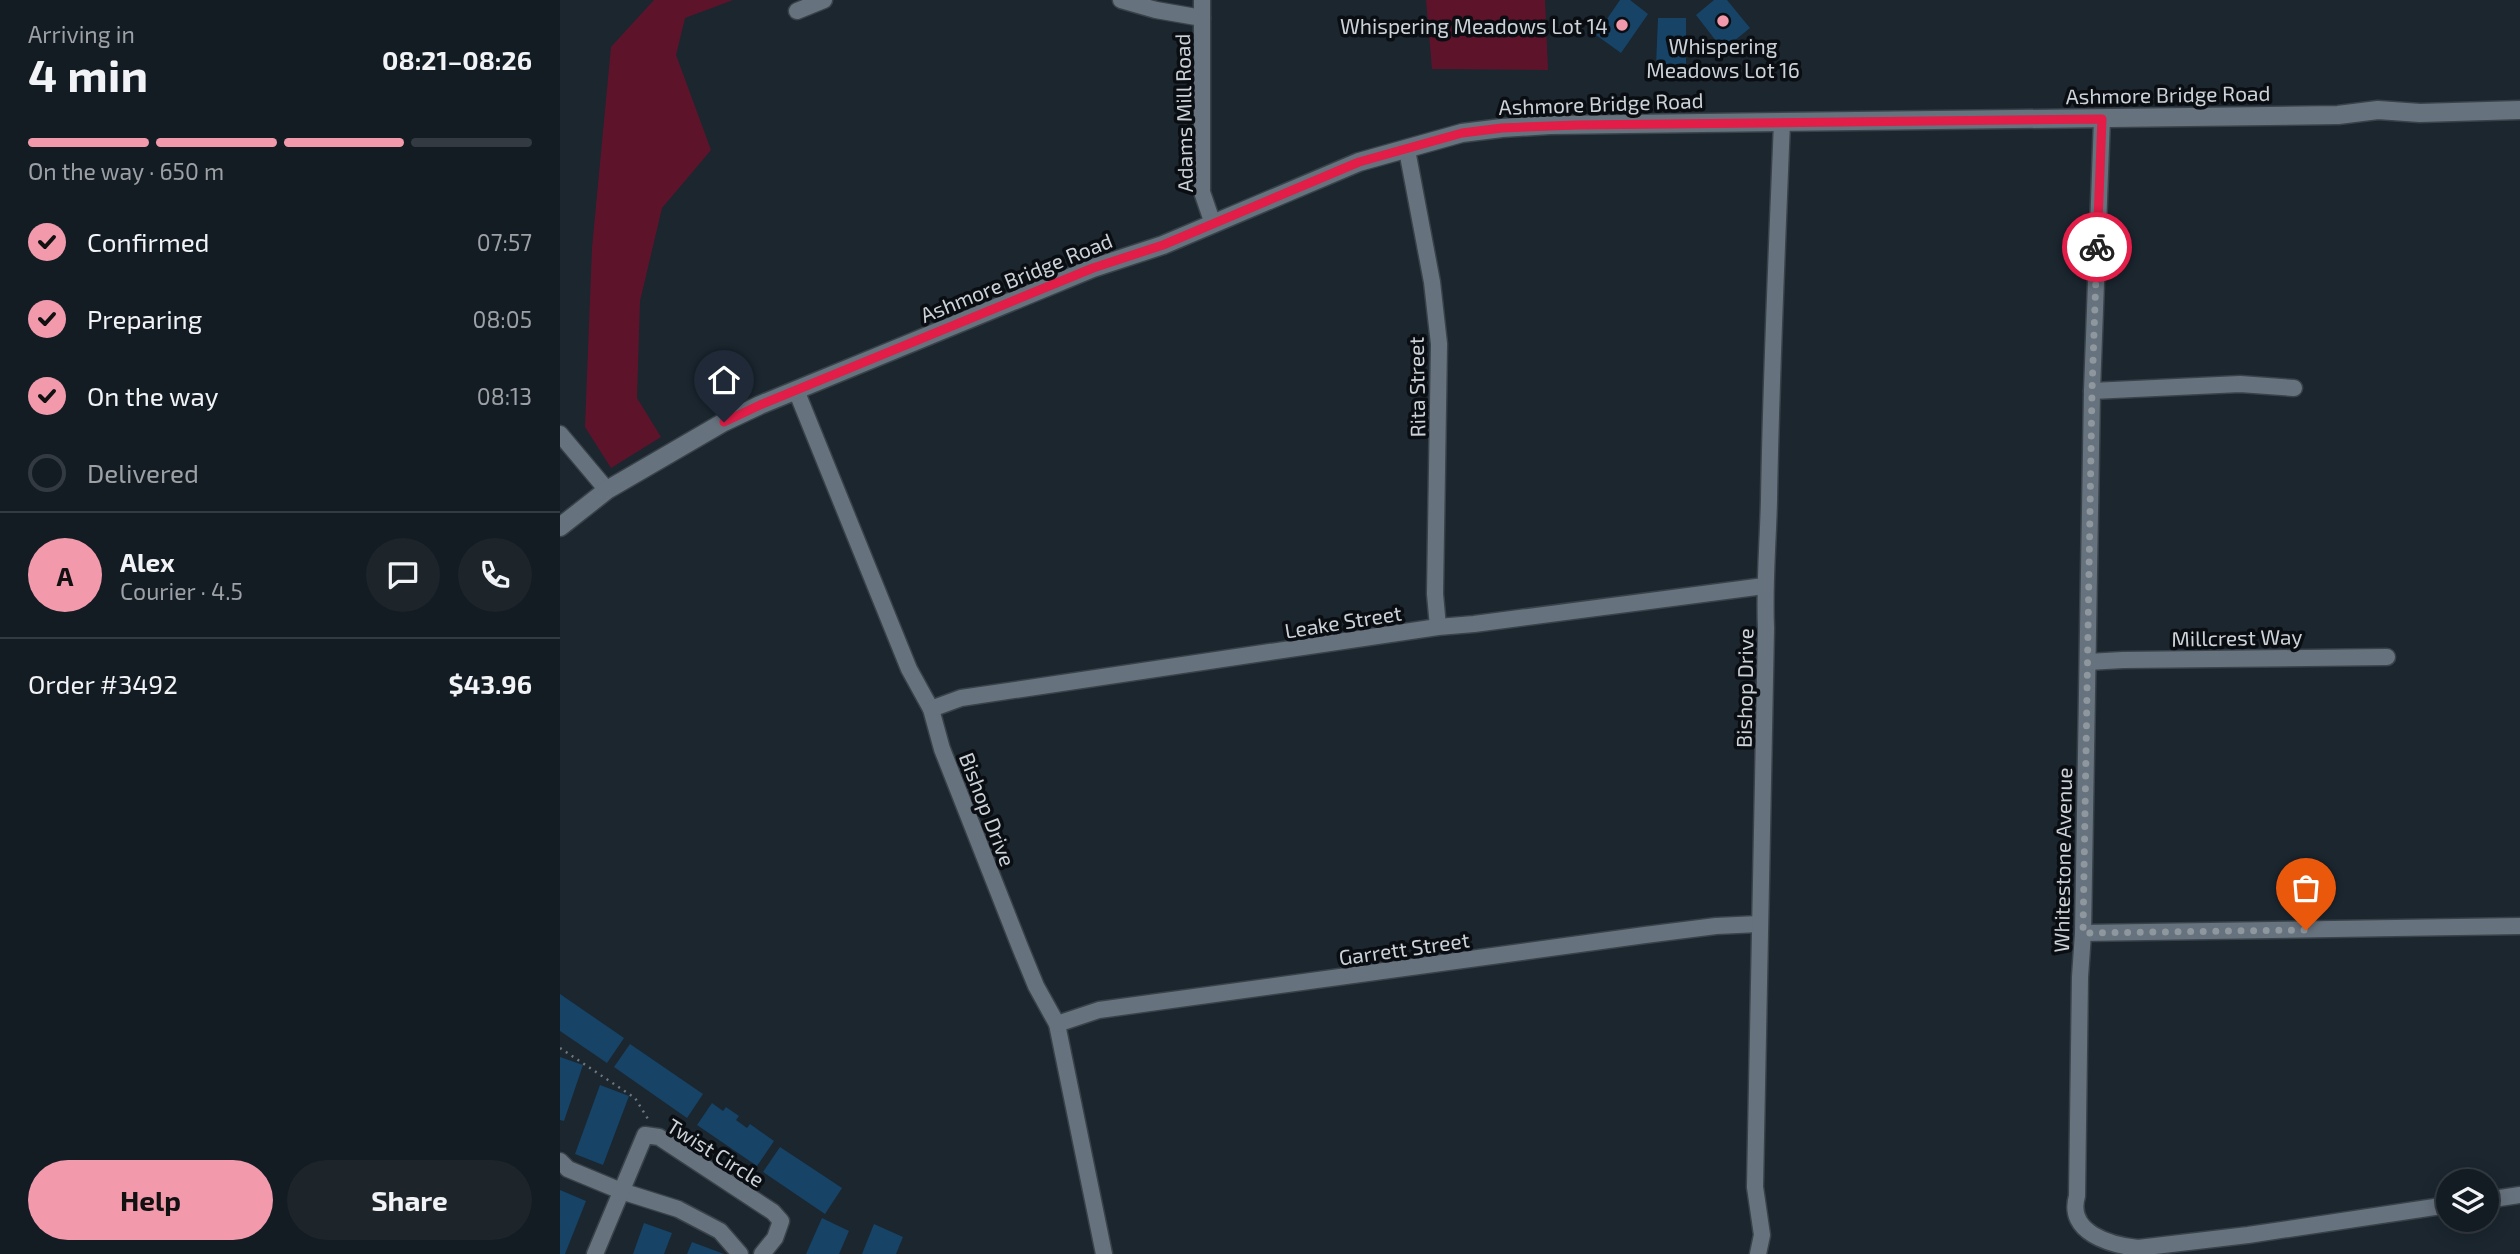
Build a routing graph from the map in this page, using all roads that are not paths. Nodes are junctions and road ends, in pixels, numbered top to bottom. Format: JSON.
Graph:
{"nodes":[{"id":1,"x":824,"y":0,"type":"edge"},
{"id":2,"x":1121,"y":0,"type":"edge"},
{"id":3,"x":1202,"y":0,"type":"edge"},
{"id":4,"x":797,"y":11,"type":"dead end"},
{"id":5,"x":1202,"y":18,"type":"junction"},
{"id":6,"x":2520,"y":110,"type":"edge"},
{"id":7,"x":2102,"y":119,"type":"junction"},
{"id":8,"x":1782,"y":122,"type":"junction"},
{"id":9,"x":1407,"y":150,"type":"junction"},
{"id":10,"x":1213,"y":224,"type":"junction"},
{"id":11,"x":2294,"y":388,"type":"dead end"},
{"id":12,"x":796,"y":390,"type":"junction"},
{"id":13,"x":2092,"y":391,"type":"junction"},
{"id":14,"x":560,"y":433,"type":"edge"},
{"id":15,"x":607,"y":490,"type":"junction"},
{"id":16,"x":560,"y":527,"type":"edge"},
{"id":17,"x":1764,"y":586,"type":"junction"},
{"id":18,"x":1438,"y":627,"type":"junction"},
{"id":19,"x":2387,"y":657,"type":"dead end"},
{"id":20,"x":2088,"y":662,"type":"junction"},
{"id":21,"x":931,"y":709,"type":"junction"},
{"id":22,"x":1759,"y":924,"type":"junction"},
{"id":23,"x":2520,"y":926,"type":"edge"},
{"id":24,"x":2083,"y":933,"type":"junction"},
{"id":25,"x":1057,"y":1024,"type":"junction"},
{"id":26,"x":560,"y":1161,"type":"edge"},
{"id":27,"x":621,"y":1191,"type":"junction"},
{"id":28,"x":2520,"y":1195,"type":"edge"},
{"id":29,"x":2499,"y":1198,"type":"edge"},
{"id":30,"x":2436,"y":1207,"type":"edge"},
{"id":31,"x":595,"y":1254,"type":"edge"},
{"id":32,"x":740,"y":1254,"type":"edge"},
{"id":33,"x":762,"y":1254,"type":"edge"},
{"id":34,"x":1104,"y":1254,"type":"edge"},
{"id":35,"x":1758,"y":1254,"type":"edge"}],
"edges":[{"from":1,"to":4,"type":"street"},
{"from":2,"to":5,"type":"street"},
{"from":3,"to":5,"type":"street","name":"Adams Mill Road"},
{"from":5,"to":10,"type":"street","name":"Adams Mill Road"},
{"from":6,"to":7,"type":"main road","name":"Ashmore Bridge Road"},
{"from":7,"to":8,"type":"main road","name":"Ashmore Bridge Road"},
{"from":7,"to":13,"type":"street","name":"Whitestone Avenue"},
{"from":8,"to":9,"type":"main road","name":"Ashmore Bridge Road"},
{"from":8,"to":17,"type":"street","name":"Bishop Drive"},
{"from":9,"to":10,"type":"main road","name":"Ashmore Bridge Road"},
{"from":9,"to":18,"type":"street","name":"Rita Street"},
{"from":10,"to":12,"type":"main road","name":"Ashmore Bridge Road"},
{"from":11,"to":13,"type":"street"},
{"from":12,"to":15,"type":"main road","name":"Ashmore Bridge Road"},
{"from":12,"to":21,"type":"street","name":"Bishop Drive"},
{"from":13,"to":20,"type":"street","name":"Whitestone Avenue"},
{"from":14,"to":15,"type":"street"},
{"from":15,"to":16,"type":"main road","name":"Ashmore Bridge Road"},
{"from":17,"to":18,"type":"street","name":"Leake Street"},
{"from":17,"to":22,"type":"street","name":"Bishop Drive"},
{"from":18,"to":21,"type":"street","name":"Leake Street"},
{"from":19,"to":20,"type":"street","name":"Millcrest Way"},
{"from":20,"to":24,"type":"street","name":"Whitestone Avenue"},
{"from":21,"to":25,"type":"street","name":"Bishop Drive"},
{"from":22,"to":25,"type":"street","name":"Garrett Street"},
{"from":22,"to":35,"type":"street","name":"Bishop Drive"},
{"from":23,"to":24,"type":"street"},
{"from":24,"to":30,"type":"street","name":"Whitestone Avenue"},
{"from":25,"to":34,"type":"street","name":"Bishop Drive"},
{"from":26,"to":27,"type":"street"},
{"from":27,"to":31,"type":"street"},
{"from":27,"to":32,"type":"street"},
{"from":27,"to":33,"type":"street","name":"Twist Circle"},
{"from":28,"to":29,"type":"street"}]}
